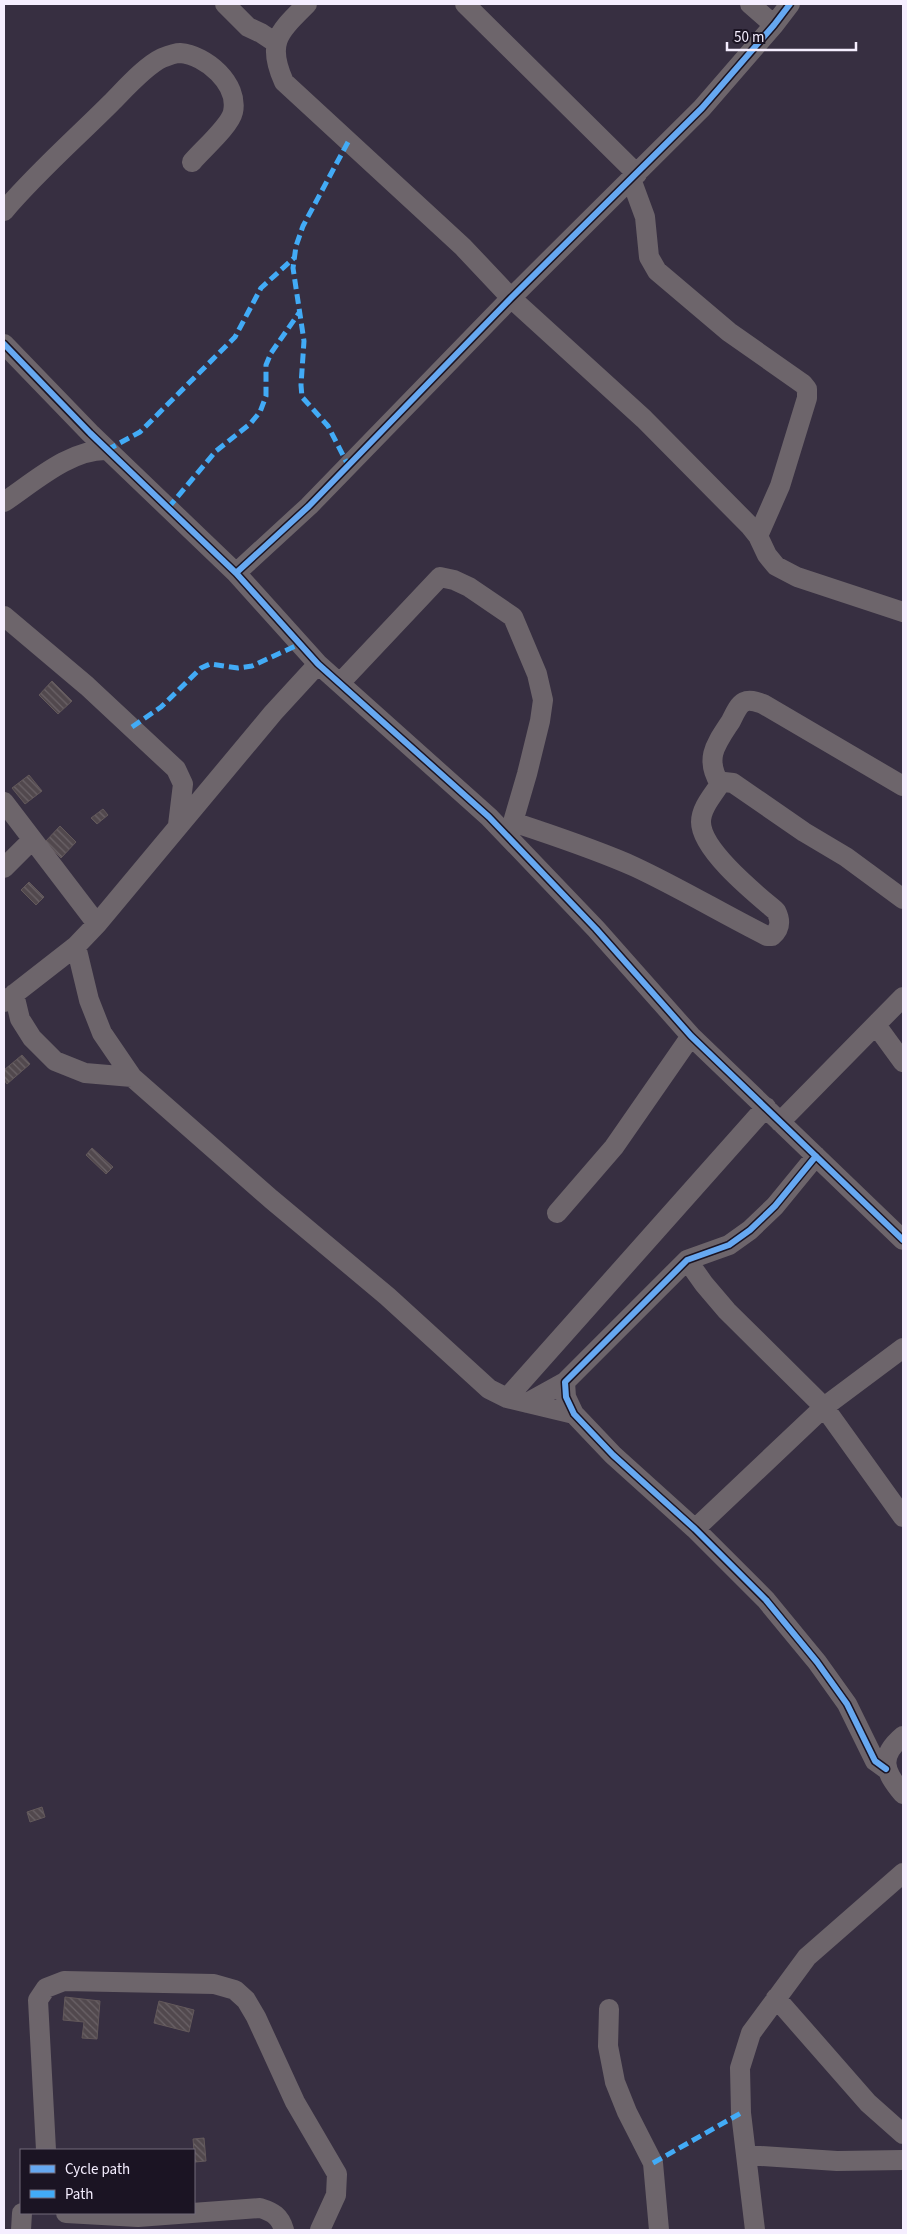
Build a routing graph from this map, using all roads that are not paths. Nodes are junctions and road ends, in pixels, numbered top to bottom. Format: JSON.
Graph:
{"nodes":[{"id":1,"x":224,"y":4,"type":"edge"},
{"id":2,"x":307,"y":4,"type":"edge"},
{"id":3,"x":465,"y":4,"type":"edge"},
{"id":4,"x":750,"y":4,"type":"edge"},
{"id":5,"x":790,"y":4,"type":"edge"},
{"id":6,"x":774,"y":25,"type":"junction"},
{"id":7,"x":276,"y":43,"type":"junction"},
{"id":8,"x":192,"y":162,"type":"dead end"},
{"id":9,"x":634,"y":177,"type":"junction"},
{"id":10,"x":4,"y":211,"type":"edge"},
{"id":11,"x":511,"y":298,"type":"junction"},
{"id":12,"x":4,"y":344,"type":"edge"},
{"id":13,"x":107,"y":450,"type":"junction"},
{"id":14,"x":4,"y":502,"type":"edge"},
{"id":15,"x":758,"y":536,"type":"junction"},
{"id":16,"x":236,"y":573,"type":"junction"},
{"id":17,"x":903,"y":612,"type":"edge"},
{"id":18,"x":4,"y":616,"type":"edge"},
{"id":19,"x":318,"y":664,"type":"junction"},
{"id":20,"x":340,"y":683,"type":"junction"},
{"id":21,"x":720,"y":784,"type":"junction"},
{"id":22,"x":903,"y":786,"type":"edge"},
{"id":23,"x":4,"y":802,"type":"edge"},
{"id":24,"x":177,"y":826,"type":"junction"},
{"id":25,"x":509,"y":828,"type":"junction"},
{"id":26,"x":32,"y":840,"type":"junction"},
{"id":27,"x":4,"y":868,"type":"edge"},
{"id":28,"x":903,"y":899,"type":"edge"},
{"id":29,"x":97,"y":924,"type":"junction"},
{"id":30,"x":76,"y":946,"type":"junction"},
{"id":31,"x":903,"y":997,"type":"edge"},
{"id":32,"x":9,"y":998,"type":"edge"},
{"id":33,"x":876,"y":1025,"type":"junction"},
{"id":34,"x":691,"y":1036,"type":"junction"},
{"id":35,"x":903,"y":1062,"type":"edge"},
{"id":36,"x":132,"y":1077,"type":"junction"},
{"id":37,"x":766,"y":1107,"type":"junction"},
{"id":38,"x":780,"y":1122,"type":"junction"},
{"id":39,"x":816,"y":1156,"type":"junction"},
{"id":40,"x":557,"y":1213,"type":"dead end"},
{"id":41,"x":903,"y":1240,"type":"edge"},
{"id":42,"x":687,"y":1260,"type":"junction"},
{"id":43,"x":903,"y":1348,"type":"edge"},
{"id":44,"x":565,"y":1382,"type":"junction"},
{"id":45,"x":507,"y":1398,"type":"junction"},
{"id":46,"x":527,"y":1403,"type":"junction"},
{"id":47,"x":824,"y":1407,"type":"junction"},
{"id":48,"x":574,"y":1414,"type":"junction"},
{"id":49,"x":903,"y":1517,"type":"edge"},
{"id":50,"x":694,"y":1529,"type":"junction"},
{"id":51,"x":903,"y":1736,"type":"edge"},
{"id":52,"x":886,"y":1770,"type":"junction"},
{"id":53,"x":903,"y":1794,"type":"edge"},
{"id":54,"x":903,"y":1873,"type":"edge"},
{"id":55,"x":776,"y":1998,"type":"junction"},
{"id":56,"x":609,"y":2008,"type":"dead end"},
{"id":57,"x":903,"y":2134,"type":"edge"},
{"id":58,"x":46,"y":2149,"type":"edge"},
{"id":59,"x":746,"y":2155,"type":"junction"},
{"id":60,"x":903,"y":2160,"type":"edge"},
{"id":61,"x":4,"y":2209,"type":"edge"},
{"id":62,"x":20,"y":2211,"type":"edge"},
{"id":63,"x":195,"y":2213,"type":"edge"},
{"id":64,"x":22,"y":2214,"type":"edge"},
{"id":65,"x":84,"y":2214,"type":"edge"},
{"id":66,"x":179,"y":2214,"type":"edge"},
{"id":67,"x":21,"y":2230,"type":"edge"},
{"id":68,"x":284,"y":2230,"type":"edge"},
{"id":69,"x":320,"y":2230,"type":"edge"},
{"id":70,"x":659,"y":2230,"type":"edge"},
{"id":71,"x":755,"y":2230,"type":"edge"}],
"edges":[{"from":1,"to":7,"type":"street"},
{"from":2,"to":7,"type":"street"},
{"from":3,"to":9,"type":"street"},
{"from":4,"to":6,"type":"street"},
{"from":5,"to":6,"type":"street"},
{"from":6,"to":9,"type":"street"},
{"from":7,"to":11,"type":"street"},
{"from":8,"to":10,"type":"street"},
{"from":9,"to":11,"type":"street"},
{"from":9,"to":15,"type":"street"},
{"from":11,"to":15,"type":"street"},
{"from":11,"to":16,"type":"street"},
{"from":12,"to":13,"type":"street"},
{"from":13,"to":14,"type":"street"},
{"from":13,"to":16,"type":"street"},
{"from":15,"to":17,"type":"street"},
{"from":16,"to":19,"type":"street"},
{"from":18,"to":24,"type":"street"},
{"from":19,"to":20,"type":"street"},
{"from":19,"to":24,"type":"street"},
{"from":20,"to":25,"type":"street"},
{"from":20,"to":25,"type":"street"},
{"from":21,"to":22,"type":"street"},
{"from":21,"to":25,"type":"street"},
{"from":21,"to":28,"type":"street"},
{"from":23,"to":26,"type":"street"},
{"from":24,"to":29,"type":"street"},
{"from":25,"to":34,"type":"street"},
{"from":26,"to":27,"type":"street"},
{"from":26,"to":29,"type":"street"},
{"from":29,"to":30,"type":"street"},
{"from":30,"to":32,"type":"street"},
{"from":30,"to":36,"type":"street"},
{"from":31,"to":33,"type":"street"},
{"from":32,"to":36,"type":"street"},
{"from":33,"to":35,"type":"street"},
{"from":33,"to":38,"type":"street"},
{"from":34,"to":37,"type":"street"},
{"from":34,"to":40,"type":"street"},
{"from":36,"to":45,"type":"street"},
{"from":37,"to":38,"type":"street"},
{"from":37,"to":45,"type":"street"},
{"from":38,"to":39,"type":"street"},
{"from":39,"to":41,"type":"street"},
{"from":39,"to":42,"type":"street"},
{"from":42,"to":44,"type":"street"},
{"from":42,"to":47,"type":"street"},
{"from":43,"to":47,"type":"street"},
{"from":44,"to":46,"type":"street"},
{"from":44,"to":48,"type":"street"},
{"from":45,"to":46,"type":"street"},
{"from":46,"to":48,"type":"street"},
{"from":47,"to":49,"type":"street"},
{"from":47,"to":50,"type":"street"},
{"from":48,"to":50,"type":"street"},
{"from":50,"to":52,"type":"street"},
{"from":51,"to":52,"type":"street"},
{"from":52,"to":53,"type":"street"},
{"from":54,"to":55,"type":"street"},
{"from":55,"to":57,"type":"street"},
{"from":55,"to":59,"type":"street"},
{"from":56,"to":70,"type":"street"},
{"from":58,"to":69,"type":"street"},
{"from":59,"to":60,"type":"street"},
{"from":59,"to":71,"type":"street"},
{"from":61,"to":62,"type":"street"},
{"from":63,"to":68,"type":"street"},
{"from":64,"to":67,"type":"street"},
{"from":65,"to":66,"type":"street"}]}
